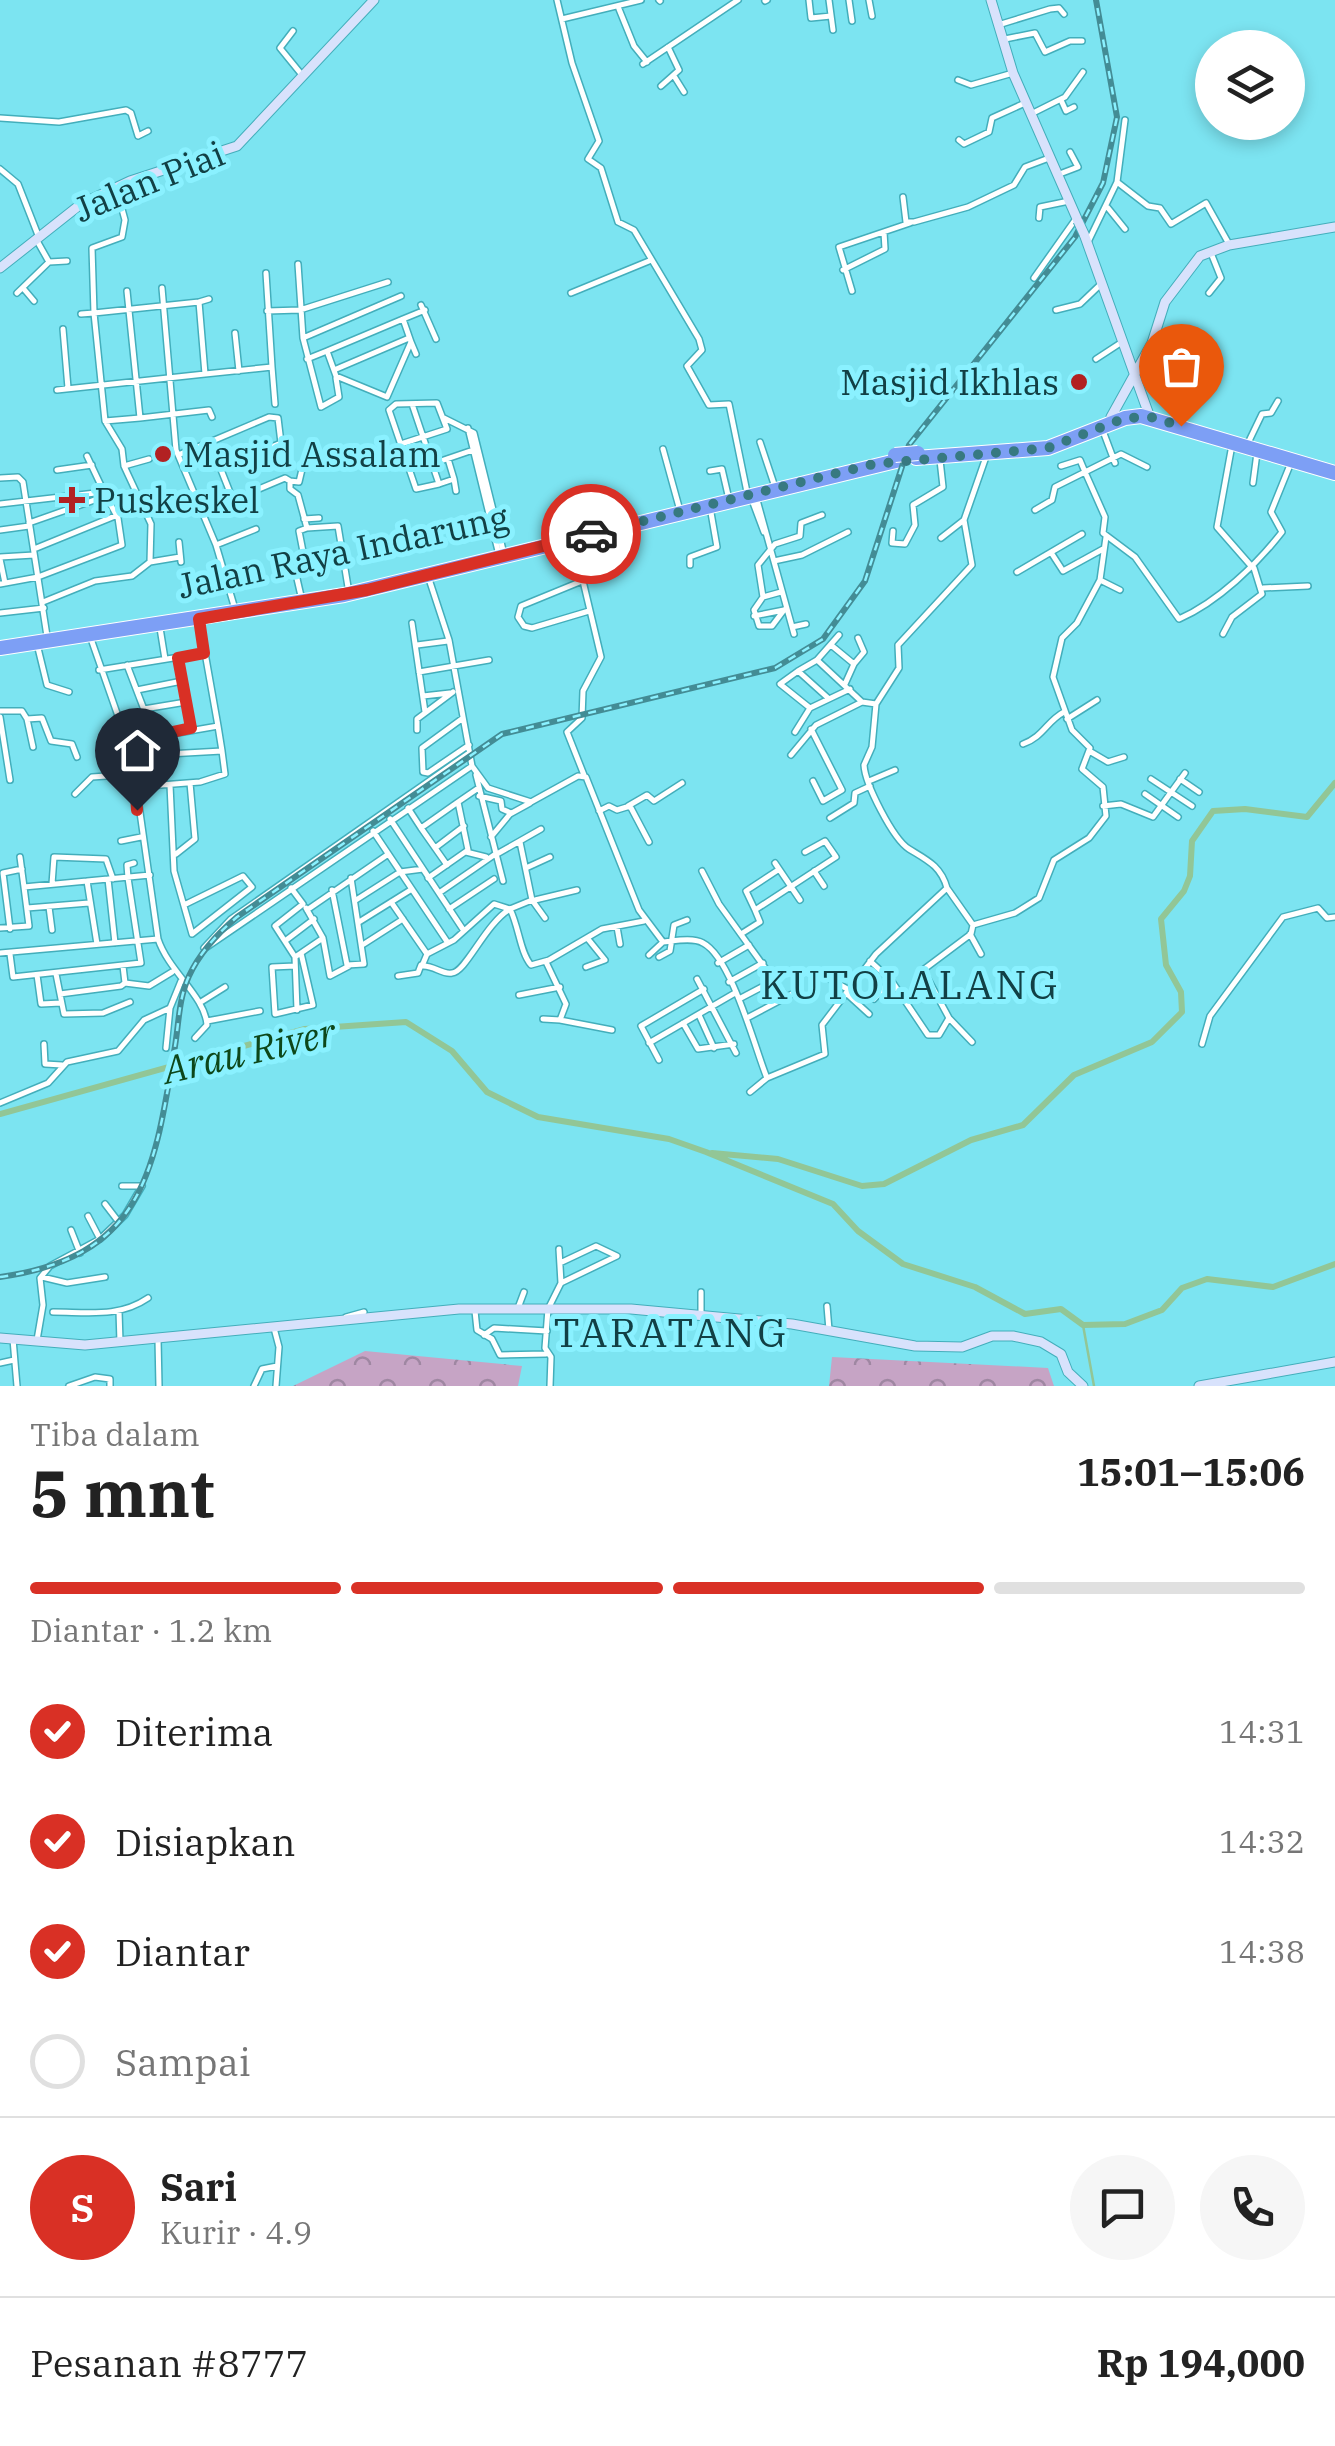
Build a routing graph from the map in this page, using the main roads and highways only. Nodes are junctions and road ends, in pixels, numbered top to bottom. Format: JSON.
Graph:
{"nodes":[{"id":1,"x":1106,"y":422,"type":"junction"},
{"id":2,"x":1254,"y":446,"type":"junction"},
{"id":3,"x":928,"y":455,"type":"junction"},
{"id":4,"x":1335,"y":470,"type":"edge"},
{"id":5,"x":826,"y":474,"type":"junction"},
{"id":6,"x":751,"y":492,"type":"junction"},
{"id":7,"x":683,"y":507,"type":"junction"},
{"id":8,"x":587,"y":533,"type":"junction"},
{"id":9,"x":235,"y":610,"type":"junction"},
{"id":10,"x":217,"y":613,"type":"junction"},
{"id":11,"x":89,"y":631,"type":"junction"},
{"id":12,"x":0,"y":645,"type":"edge"}],
"edges":[{"from":1,"to":2,"type":"highway","name":"Jalan Raya Indarung"},
{"from":1,"to":2,"type":"highway","name":"Jalan Raya Indarung"},
{"from":1,"to":3,"type":"highway","name":"Jalan Raya Indarung"},
{"from":1,"to":3,"type":"highway","name":"Jalan Raya Indarung"},
{"from":2,"to":4,"type":"highway","name":"Jalan Raya Indarung"},
{"from":2,"to":4,"type":"highway","name":"Jalan Raya Indarung"},
{"from":3,"to":5,"type":"highway","name":"Jalan Raya Indarung","bridge":true},
{"from":5,"to":6,"type":"highway","name":"Jalan Raya Indarung"},
{"from":5,"to":6,"type":"highway","name":"Jalan Raya Indarung"},
{"from":6,"to":7,"type":"highway","name":"Jalan Raya Indarung"},
{"from":6,"to":7,"type":"highway","name":"Jalan Raya Indarung"},
{"from":7,"to":8,"type":"highway","name":"Jalan Raya Indarung"},
{"from":8,"to":9,"type":"highway","name":"Jalan Raya Indarung"},
{"from":8,"to":9,"type":"highway","name":"Jalan Raya Indarung"},
{"from":9,"to":10,"type":"highway","name":"Jalan Raya Indarung"},
{"from":10,"to":11,"type":"highway","name":"Jalan Raya Indarung"},
{"from":10,"to":11,"type":"highway","name":"Jalan Raya Indarung"},
{"from":11,"to":12,"type":"highway","name":"Jalan Raya Indarung"}]}
